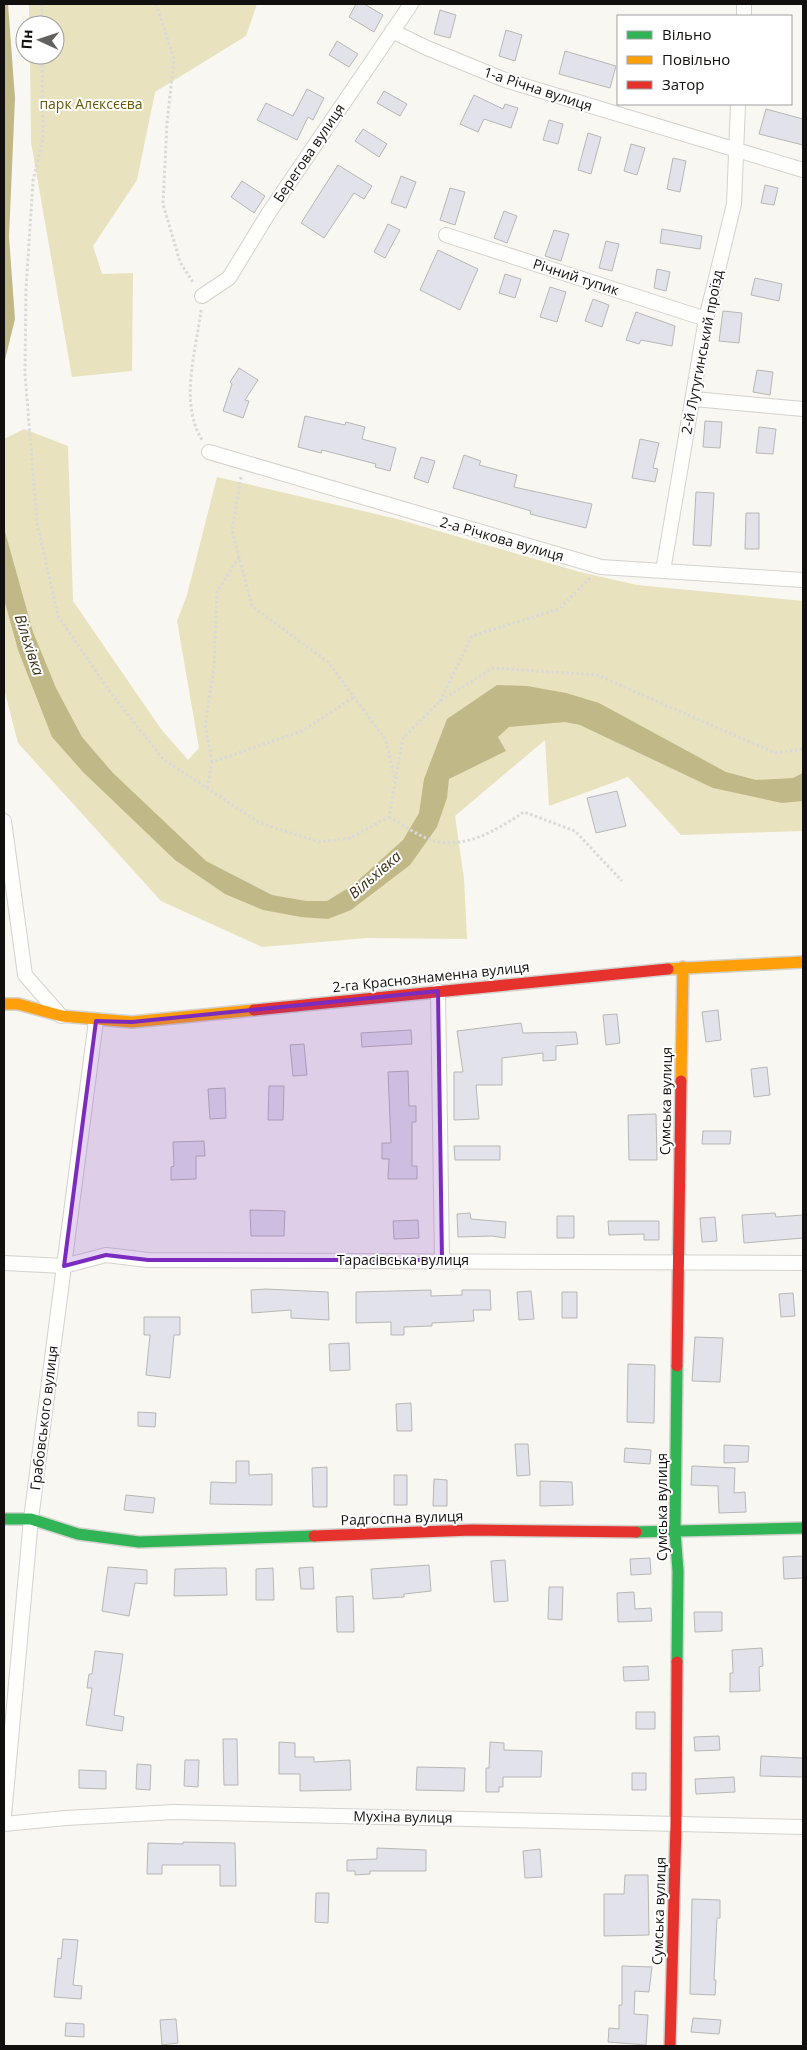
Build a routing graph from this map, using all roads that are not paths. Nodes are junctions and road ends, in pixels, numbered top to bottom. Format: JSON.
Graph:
{"nodes":[{"id":1,"x":411,"y":4,"type":"edge"},
{"id":2,"x":392,"y":31,"type":"junction"},
{"id":3,"x":738,"y":105,"type":"edge"},
{"id":4,"x":734,"y":150,"type":"junction"},
{"id":5,"x":803,"y":170,"type":"edge"},
{"id":6,"x":446,"y":235,"type":"dead end"},
{"id":7,"x":202,"y":296,"type":"road end"},
{"id":8,"x":706,"y":319,"type":"junction"},
{"id":9,"x":694,"y":399,"type":"junction"},
{"id":10,"x":803,"y":409,"type":"edge"},
{"id":11,"x":209,"y":452,"type":"road end"},
{"id":12,"x":663,"y":571,"type":"junction"},
{"id":13,"x":803,"y":580,"type":"edge"},
{"id":14,"x":4,"y":820,"type":"edge"},
{"id":15,"x":803,"y":962,"type":"edge"},
{"id":16,"x":683,"y":967,"type":"junction"},
{"id":17,"x":438,"y":991,"type":"junction"},
{"id":18,"x":4,"y":1004,"type":"edge"},
{"id":19,"x":62,"y":1016,"type":"junction"},
{"id":20,"x":96,"y":1021,"type":"junction"},
{"id":21,"x":442,"y":1260,"type":"junction"},
{"id":22,"x":679,"y":1261,"type":"junction"},
{"id":23,"x":803,"y":1263,"type":"edge"},
{"id":24,"x":4,"y":1264,"type":"edge"},
{"id":25,"x":64,"y":1266,"type":"junction"},
{"id":26,"x":4,"y":1519,"type":"edge"},
{"id":27,"x":31,"y":1519,"type":"junction"},
{"id":28,"x":803,"y":1528,"type":"edge"},
{"id":29,"x":675,"y":1532,"type":"junction"},
{"id":30,"x":4,"y":1816,"type":"edge"},
{"id":31,"x":676,"y":1823,"type":"junction"},
{"id":32,"x":4,"y":1824,"type":"edge"},
{"id":33,"x":803,"y":1827,"type":"edge"},
{"id":34,"x":670,"y":2046,"type":"edge"}],
"edges":[{"from":1,"to":2,"type":"street","name":"Берегова вулиця"},
{"from":2,"to":4,"type":"street","name":"1-а Річна вулиця"},
{"from":2,"to":7,"type":"street","name":"Берегова вулиця"},
{"from":3,"to":4,"type":"street","name":"2-й Лутугинський проїзд"},
{"from":4,"to":5,"type":"street","name":"1-а Річна вулиця"},
{"from":4,"to":8,"type":"street","name":"2-й Лутугинський проїзд"},
{"from":6,"to":8,"type":"street","name":"Річний тупик"},
{"from":8,"to":9,"type":"street","name":"2-й Лутугинський проїзд"},
{"from":9,"to":10,"type":"street"},
{"from":9,"to":12,"type":"street","name":"2-й Лутугинський проїзд"},
{"from":11,"to":12,"type":"street","name":"2-а Річкова вулиця"},
{"from":12,"to":13,"type":"street","name":"2-а Річкова вулиця"},
{"from":14,"to":19,"type":"street"},
{"from":15,"to":16,"type":"street","name":"2-га Краснознаменна вулиця"},
{"from":16,"to":17,"type":"street","name":"2-га Краснознаменна вулиця"},
{"from":16,"to":22,"type":"street","name":"Сумська вулиця"},
{"from":17,"to":20,"type":"street","name":"2-га Краснознаменна вулиця"},
{"from":17,"to":21,"type":"street"},
{"from":18,"to":19,"type":"street","name":"2-га Краснознаменна вулиця"},
{"from":19,"to":20,"type":"street","name":"2-га Краснознаменна вулиця"},
{"from":20,"to":25,"type":"street","name":"Грабовського вулиця"},
{"from":21,"to":22,"type":"street","name":"Тарасівська вулиця"},
{"from":21,"to":25,"type":"street","name":"Тарасівська вулиця"},
{"from":22,"to":23,"type":"street","name":"Тарасівська вулиця"},
{"from":22,"to":29,"type":"street","name":"Сумська вулиця"},
{"from":24,"to":25,"type":"street","name":"Тарасівська вулиця"},
{"from":25,"to":27,"type":"street","name":"Грабовського вулиця"},
{"from":26,"to":27,"type":"street","name":"Радгоспна вулиця"},
{"from":27,"to":29,"type":"street","name":"Радгоспна вулиця"},
{"from":27,"to":30,"type":"street","name":"Грабовського вулиця"},
{"from":28,"to":29,"type":"street","name":"Радгоспна вулиця"},
{"from":29,"to":31,"type":"street","name":"Сумська вулиця"},
{"from":31,"to":32,"type":"street","name":"Мухіна вулиця"},
{"from":31,"to":33,"type":"street","name":"Мухіна вулиця"},
{"from":31,"to":34,"type":"street","name":"Сумська вулиця"}]}
